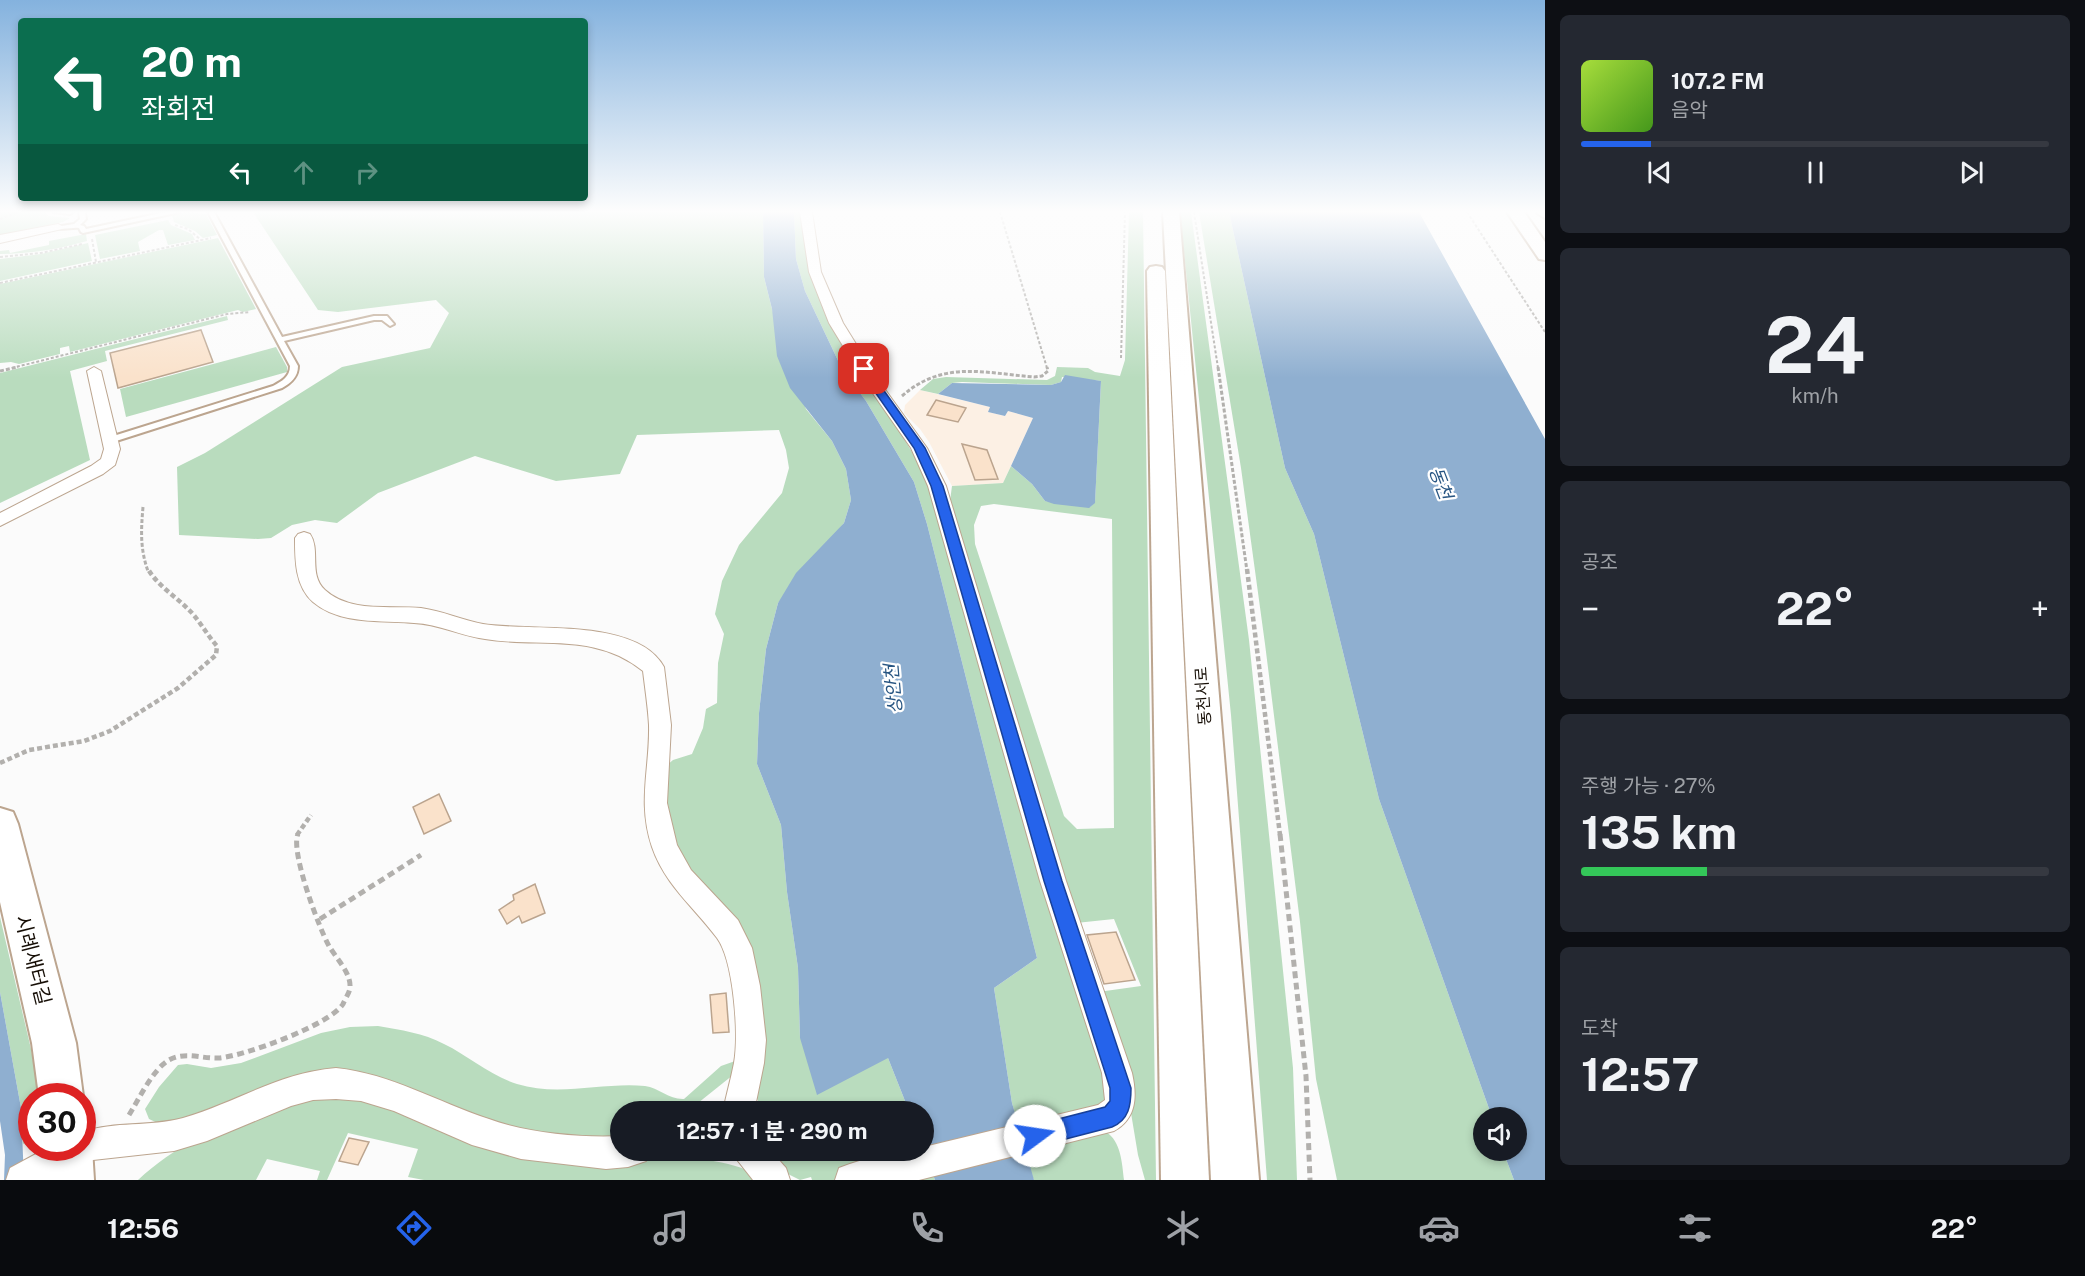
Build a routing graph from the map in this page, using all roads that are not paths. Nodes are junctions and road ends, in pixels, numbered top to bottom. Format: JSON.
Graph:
{"nodes":[{"id":1,"x":241,"y":267,"type":"edge"},
{"id":2,"x":815,"y":267,"type":"edge"},
{"id":3,"x":1156,"y":267,"type":"edge"},
{"id":4,"x":1175,"y":267,"type":"edge"},
{"id":5,"x":390,"y":324,"type":"dead end"},
{"id":6,"x":280,"y":340,"type":"junction"},
{"id":7,"x":94,"y":371,"type":"dead end"},
{"id":8,"x":110,"y":440,"type":"junction"},
{"id":9,"x":0,"y":520,"type":"edge"},
{"id":10,"x":304,"y":538,"type":"dead end"},
{"id":11,"x":0,"y":824,"type":"edge"},
{"id":12,"x":60,"y":1083,"type":"edge"},
{"id":13,"x":740,"y":1101,"type":"edge"},
{"id":14,"x":610,"y":1153,"type":"edge"},
{"id":15,"x":758,"y":1161,"type":"edge"},
{"id":16,"x":55,"y":1165,"type":"edge"},
{"id":17,"x":774,"y":1180,"type":"edge"},
{"id":18,"x":851,"y":1180,"type":"edge"},
{"id":19,"x":1185,"y":1180,"type":"edge"},
{"id":20,"x":1234,"y":1180,"type":"edge"}],
"edges":[{"from":1,"to":6,"type":"lane"},
{"from":2,"to":18,"type":"street"},
{"from":3,"to":19,"type":"main road","name":"동천서로"},
{"from":4,"to":20,"type":"main road","name":"동천서로"},
{"from":5,"to":6,"type":"lane"},
{"from":6,"to":8,"type":"lane"},
{"from":7,"to":8,"type":"street"},
{"from":8,"to":9,"type":"street"},
{"from":10,"to":13,"type":"street"},
{"from":11,"to":12,"type":"main road","name":"시례새터길"},
{"from":14,"to":16,"type":"street"},
{"from":15,"to":17,"type":"street"}]}
